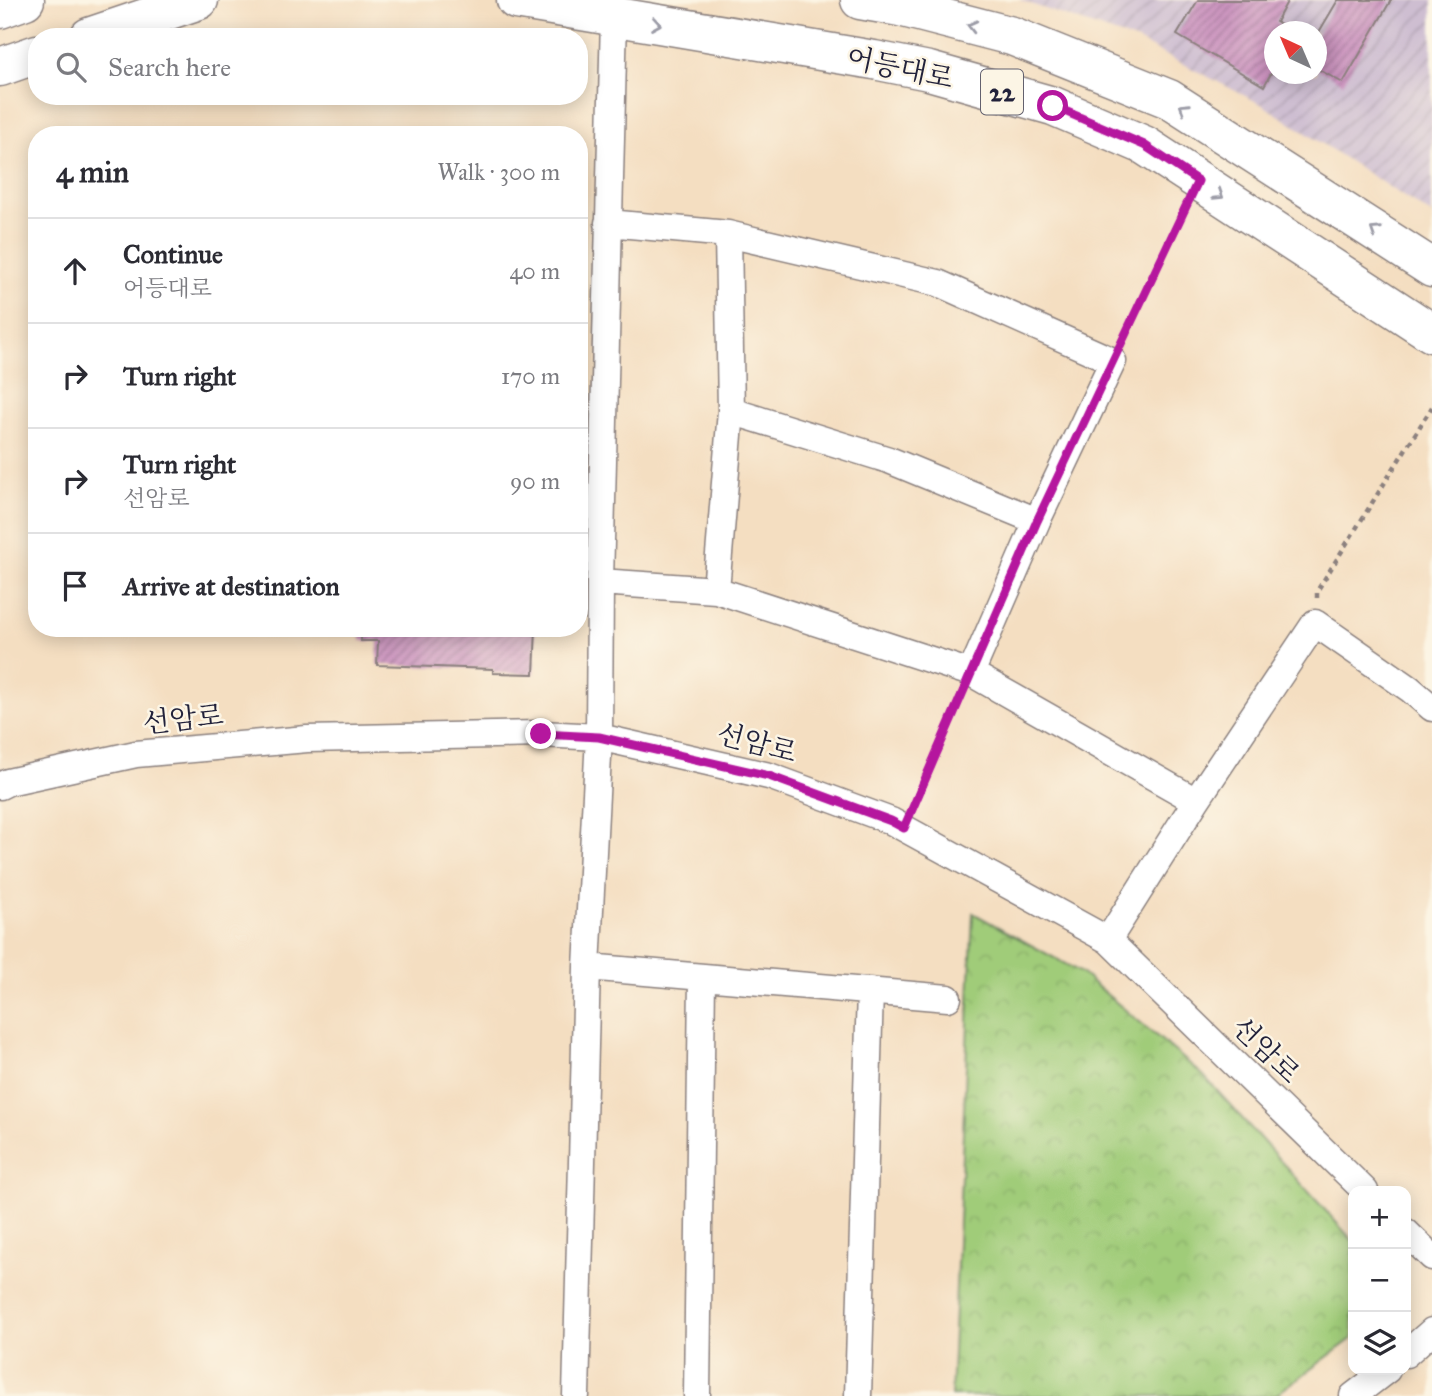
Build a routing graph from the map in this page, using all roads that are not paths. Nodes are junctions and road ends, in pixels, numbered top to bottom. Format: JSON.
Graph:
{"nodes":[{"id":1,"x":25,"y":0,"type":"edge"},
{"id":2,"x":198,"y":0,"type":"edge"},
{"id":3,"x":516,"y":0,"type":"edge"},
{"id":4,"x":860,"y":0,"type":"edge"},
{"id":5,"x":0,"y":9,"type":"edge"},
{"id":6,"x":614,"y":17,"type":"junction"},
{"id":7,"x":116,"y":28,"type":"edge"},
{"id":8,"x":28,"y":57,"type":"edge"},
{"id":9,"x":0,"y":67,"type":"edge"},
{"id":10,"x":608,"y":223,"type":"junction"},
{"id":11,"x":728,"y":234,"type":"junction"},
{"id":12,"x":1429,"y":258,"type":"edge"},
{"id":13,"x":1432,"y":333,"type":"edge"},
{"id":14,"x":731,"y":411,"type":"junction"},
{"id":15,"x":1037,"y":521,"type":"junction"},
{"id":16,"x":600,"y":582,"type":"junction"},
{"id":17,"x":716,"y":590,"type":"junction"},
{"id":18,"x":971,"y":673,"type":"junction"},
{"id":19,"x":1432,"y":708,"type":"edge"},
{"id":20,"x":599,"y":737,"type":"junction"},
{"id":21,"x":0,"y":786,"type":"edge"},
{"id":22,"x":1196,"y":801,"type":"junction"},
{"id":23,"x":1108,"y":940,"type":"junction"},
{"id":24,"x":587,"y":967,"type":"junction"},
{"id":25,"x":702,"y":977,"type":"junction"},
{"id":26,"x":870,"y":991,"type":"junction"},
{"id":27,"x":948,"y":998,"type":"dead end"},
{"id":28,"x":1360,"y":1186,"type":"edge"},
{"id":29,"x":1411,"y":1236,"type":"edge"},
{"id":30,"x":1432,"y":1257,"type":"edge"},
{"id":31,"x":1432,"y":1331,"type":"edge"},
{"id":32,"x":1411,"y":1350,"type":"edge"},
{"id":33,"x":1380,"y":1375,"type":"edge"},
{"id":34,"x":576,"y":1396,"type":"edge"},
{"id":35,"x":697,"y":1396,"type":"edge"},
{"id":36,"x":858,"y":1396,"type":"edge"},
{"id":37,"x":1353,"y":1396,"type":"edge"}],
"edges":[{"from":1,"to":5,"type":"main road"},
{"from":2,"to":7,"type":"main road"},
{"from":3,"to":6,"type":"main road","name":"어등대로","number":"22"},
{"from":12,"to":4,"type":"main road","name":"어등대로","number":"22","one_way":true},
{"from":6,"to":10,"type":"street"},
{"from":6,"to":13,"type":"main road","name":"어등대로","number":"22","one_way":true},
{"from":8,"to":9,"type":"main road"},
{"from":10,"to":11,"type":"street"},
{"from":10,"to":16,"type":"street"},
{"from":11,"to":14,"type":"street"},
{"from":11,"to":15,"type":"street"},
{"from":14,"to":15,"type":"street"},
{"from":14,"to":17,"type":"street"},
{"from":15,"to":18,"type":"street"},
{"from":16,"to":17,"type":"street"},
{"from":16,"to":20,"type":"street"},
{"from":17,"to":18,"type":"street"},
{"from":18,"to":22,"type":"street"},
{"from":19,"to":22,"type":"street"},
{"from":20,"to":21,"type":"street","name":"선암로"},
{"from":20,"to":23,"type":"street","name":"선암로"},
{"from":20,"to":24,"type":"street"},
{"from":22,"to":23,"type":"street"},
{"from":23,"to":28,"type":"street","name":"선암로"},
{"from":24,"to":25,"type":"street"},
{"from":24,"to":34,"type":"street"},
{"from":25,"to":26,"type":"street"},
{"from":25,"to":35,"type":"street"},
{"from":26,"to":27,"type":"street"},
{"from":26,"to":36,"type":"street"},
{"from":29,"to":30,"type":"street"},
{"from":31,"to":32,"type":"street"},
{"from":33,"to":37,"type":"street"}]}
